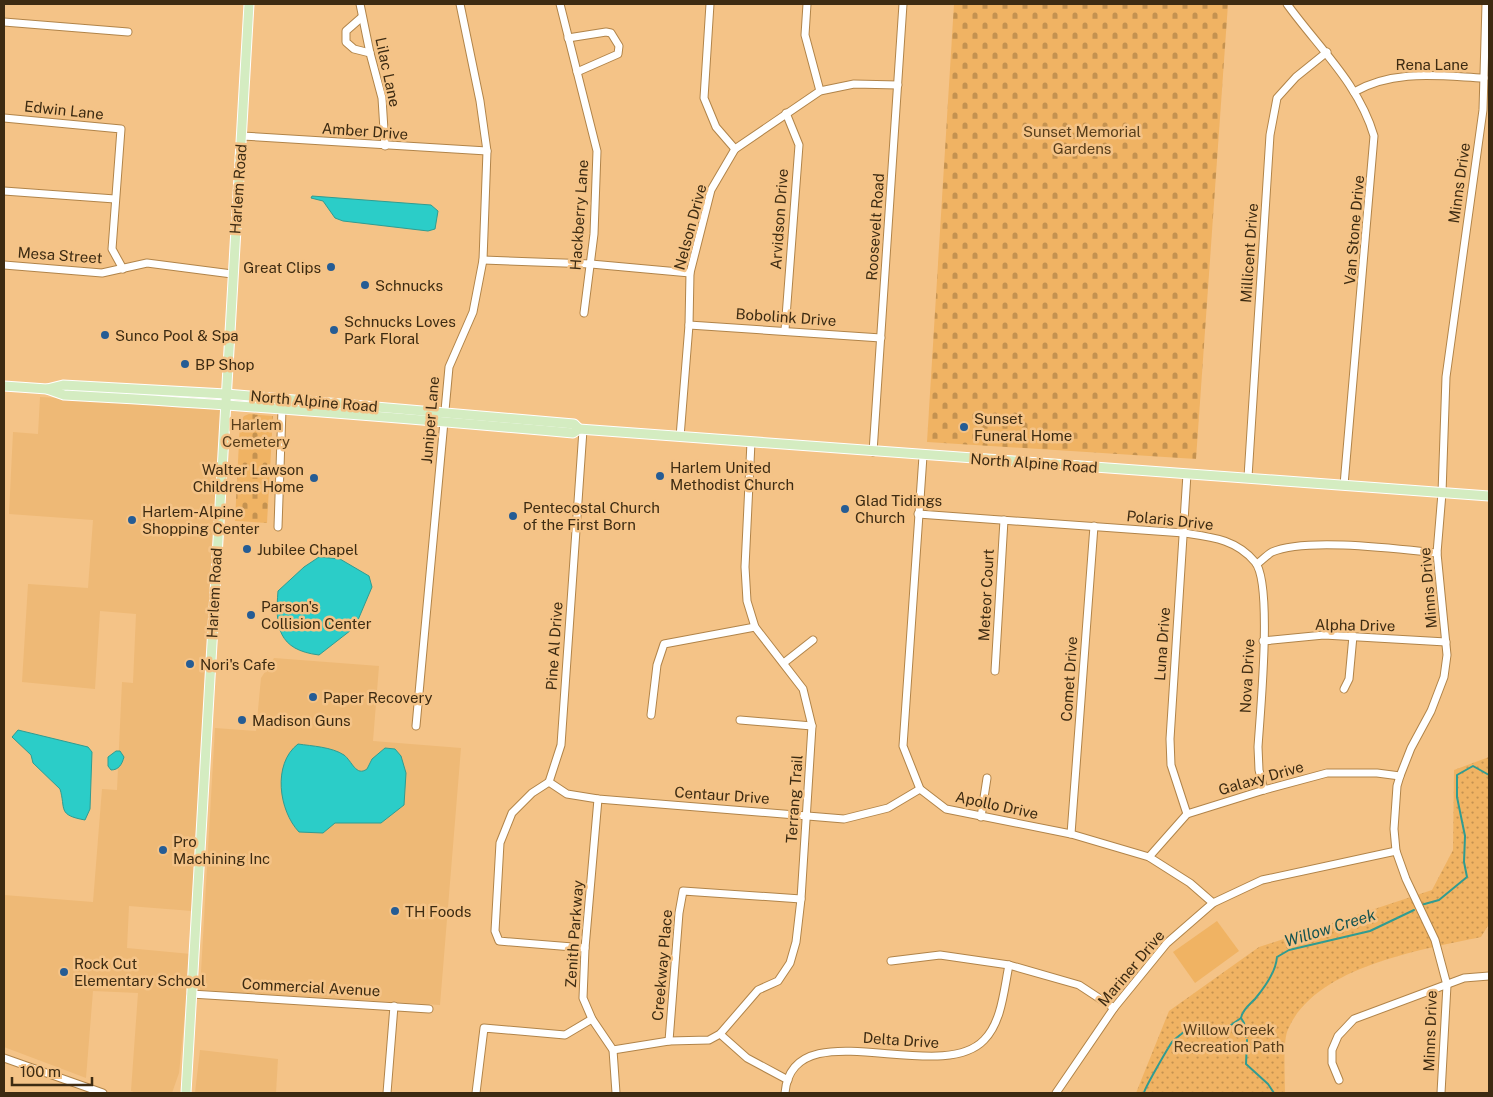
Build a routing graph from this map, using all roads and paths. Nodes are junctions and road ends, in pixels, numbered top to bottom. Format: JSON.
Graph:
{"nodes":[{"id":1,"x":249,"y":4,"type":"edge"},
{"id":2,"x":360,"y":4,"type":"edge"},
{"id":3,"x":460,"y":4,"type":"edge"},
{"id":4,"x":560,"y":4,"type":"edge"},
{"id":5,"x":710,"y":4,"type":"edge"},
{"id":6,"x":807,"y":4,"type":"edge"},
{"id":7,"x":903,"y":4,"type":"edge"},
{"id":8,"x":1287,"y":4,"type":"edge"},
{"id":9,"x":1486,"y":4,"type":"edge"},
{"id":10,"x":362,"y":17,"type":"junction"},
{"id":11,"x":4,"y":22,"type":"edge"},
{"id":12,"x":128,"y":32,"type":"dead end"},
{"id":13,"x":568,"y":38,"type":"junction"},
{"id":14,"x":1327,"y":52,"type":"junction"},
{"id":15,"x":370,"y":53,"type":"junction"},
{"id":16,"x":577,"y":72,"type":"junction"},
{"id":17,"x":1484,"y":78,"type":"junction"},
{"id":18,"x":898,"y":85,"type":"junction"},
{"id":19,"x":820,"y":91,"type":"junction"},
{"id":20,"x":1354,"y":92,"type":"junction"},
{"id":21,"x":786,"y":113,"type":"junction"},
{"id":22,"x":4,"y":118,"type":"edge"},
{"id":23,"x":242,"y":136,"type":"junction"},
{"id":24,"x":385,"y":146,"type":"junction"},
{"id":25,"x":735,"y":149,"type":"junction"},
{"id":26,"x":487,"y":152,"type":"junction"},
{"id":27,"x":4,"y":191,"type":"edge"},
{"id":28,"x":115,"y":199,"type":"junction"},
{"id":29,"x":484,"y":260,"type":"junction"},
{"id":30,"x":4,"y":264,"type":"edge"},
{"id":31,"x":591,"y":264,"type":"junction"},
{"id":32,"x":123,"y":269,"type":"junction"},
{"id":33,"x":690,"y":273,"type":"junction"},
{"id":34,"x":232,"y":274,"type":"junction"},
{"id":35,"x":584,"y":313,"type":"dead end"},
{"id":36,"x":689,"y":325,"type":"junction"},
{"id":37,"x":784,"y":330,"type":"junction"},
{"id":38,"x":881,"y":338,"type":"junction"},
{"id":39,"x":4,"y":386,"type":"edge"},
{"id":40,"x":47,"y":389,"type":"junction"},
{"id":41,"x":226,"y":394,"type":"junction"},
{"id":42,"x":225,"y":406,"type":"junction"},
{"id":43,"x":282,"y":409,"type":"junction"},
{"id":44,"x":443,"y":417,"type":"junction"},
{"id":45,"x":581,"y":429,"type":"junction"},
{"id":46,"x":680,"y":437,"type":"junction"},
{"id":47,"x":751,"y":442,"type":"junction"},
{"id":48,"x":873,"y":452,"type":"junction"},
{"id":49,"x":924,"y":456,"type":"junction"},
{"id":50,"x":1187,"y":474,"type":"junction"},
{"id":51,"x":1248,"y":477,"type":"junction"},
{"id":52,"x":1344,"y":485,"type":"junction"},
{"id":53,"x":1442,"y":493,"type":"junction"},
{"id":54,"x":1489,"y":496,"type":"edge"},
{"id":55,"x":918,"y":514,"type":"junction"},
{"id":56,"x":1004,"y":520,"type":"junction"},
{"id":57,"x":1094,"y":526,"type":"junction"},
{"id":58,"x":278,"y":527,"type":"dead end"},
{"id":59,"x":1184,"y":532,"type":"junction"},
{"id":60,"x":1436,"y":553,"type":"junction"},
{"id":61,"x":1257,"y":564,"type":"junction"},
{"id":62,"x":755,"y":627,"type":"junction"},
{"id":63,"x":1353,"y":636,"type":"junction"},
{"id":64,"x":813,"y":640,"type":"dead end"},
{"id":65,"x":1263,"y":641,"type":"junction"},
{"id":66,"x":1446,"y":642,"type":"junction"},
{"id":67,"x":784,"y":662,"type":"junction"},
{"id":68,"x":995,"y":671,"type":"dead end"},
{"id":69,"x":1344,"y":689,"type":"dead end"},
{"id":70,"x":651,"y":715,"type":"dead end"},
{"id":71,"x":740,"y":720,"type":"dead end"},
{"id":72,"x":416,"y":726,"type":"dead end"},
{"id":73,"x":812,"y":726,"type":"junction"},
{"id":74,"x":1400,"y":776,"type":"junction"},
{"id":75,"x":987,"y":778,"type":"dead end"},
{"id":76,"x":549,"y":782,"type":"junction"},
{"id":77,"x":920,"y":789,"type":"junction"},
{"id":78,"x":1264,"y":790,"type":"junction"},
{"id":79,"x":598,"y":799,"type":"junction"},
{"id":80,"x":1187,"y":814,"type":"junction"},
{"id":81,"x":807,"y":815,"type":"junction"},
{"id":82,"x":981,"y":817,"type":"junction"},
{"id":83,"x":1071,"y":834,"type":"junction"},
{"id":84,"x":1396,"y":850,"type":"junction"},
{"id":85,"x":1149,"y":857,"type":"junction"},
{"id":86,"x":801,"y":899,"type":"junction"},
{"id":87,"x":1213,"y":904,"type":"junction"},
{"id":88,"x":585,"y":948,"type":"junction"},
{"id":89,"x":890,"y":961,"type":"dead end"},
{"id":90,"x":1009,"y":965,"type":"junction"},
{"id":91,"x":1489,"y":976,"type":"edge"},
{"id":92,"x":1447,"y":985,"type":"junction"},
{"id":93,"x":192,"y":994,"type":"junction"},
{"id":94,"x":394,"y":1006,"type":"junction"},
{"id":95,"x":1114,"y":1008,"type":"junction"},
{"id":96,"x":429,"y":1009,"type":"dead end"},
{"id":97,"x":592,"y":1019,"type":"junction"},
{"id":98,"x":720,"y":1034,"type":"junction"},
{"id":99,"x":670,"y":1041,"type":"junction"},
{"id":100,"x":613,"y":1050,"type":"junction"},
{"id":101,"x":4,"y":1058,"type":"edge"},
{"id":102,"x":788,"y":1080,"type":"junction"},
{"id":103,"x":1339,"y":1080,"type":"dead end"},
{"id":104,"x":186,"y":1081,"type":"junction"},
{"id":105,"x":103,"y":1093,"type":"edge"},
{"id":106,"x":181,"y":1093,"type":"edge"},
{"id":107,"x":186,"y":1093,"type":"edge"},
{"id":108,"x":190,"y":1093,"type":"edge"},
{"id":109,"x":387,"y":1093,"type":"edge"},
{"id":110,"x":476,"y":1093,"type":"edge"},
{"id":111,"x":616,"y":1093,"type":"edge"},
{"id":112,"x":785,"y":1093,"type":"edge"},
{"id":113,"x":1056,"y":1093,"type":"edge"},
{"id":114,"x":1441,"y":1093,"type":"edge"}],
"edges":[{"from":1,"to":23,"type":"main road","name":"Harlem Road"},
{"from":2,"to":10,"type":"street","name":"Lilac Lane"},
{"from":3,"to":26,"type":"street","name":"Juniper Lane"},
{"from":4,"to":13,"type":"street","name":"Hackberry Lane"},
{"from":5,"to":25,"type":"street"},
{"from":6,"to":19,"type":"street"},
{"from":7,"to":18,"type":"street","name":"Roosevelt Road"},
{"from":8,"to":14,"type":"street","name":"Van Stone Drive"},
{"from":9,"to":17,"type":"street","name":"Minns Drive"},
{"from":10,"to":15,"type":"street","name":"Lilac Lane"},
{"from":10,"to":15,"type":"street"},
{"from":11,"to":12,"type":"street"},
{"from":13,"to":16,"type":"street","name":"Hackberry Lane"},
{"from":13,"to":16,"type":"street"},
{"from":14,"to":20,"type":"street","name":"Van Stone Drive"},
{"from":14,"to":51,"type":"street","name":"Millicent Drive"},
{"from":15,"to":24,"type":"street","name":"Lilac Lane"},
{"from":16,"to":31,"type":"street","name":"Hackberry Lane"},
{"from":17,"to":20,"type":"street","name":"Rena Lane"},
{"from":17,"to":53,"type":"street","name":"Minns Drive"},
{"from":18,"to":19,"type":"street","name":"Nelson Drive"},
{"from":18,"to":38,"type":"street","name":"Roosevelt Road"},
{"from":19,"to":21,"type":"street","name":"Nelson Drive"},
{"from":20,"to":52,"type":"street","name":"Van Stone Drive"},
{"from":21,"to":25,"type":"street","name":"Nelson Drive"},
{"from":21,"to":37,"type":"street","name":"Arvidson Drive"},
{"from":22,"to":28,"type":"street","name":"Edwin Lane"},
{"from":23,"to":24,"type":"street","name":"Amber Drive"},
{"from":23,"to":34,"type":"main road","name":"Harlem Road"},
{"from":24,"to":26,"type":"street","name":"Amber Drive"},
{"from":25,"to":33,"type":"street","name":"Nelson Drive"},
{"from":26,"to":29,"type":"street","name":"Juniper Lane"},
{"from":27,"to":28,"type":"street"},
{"from":28,"to":32,"type":"street"},
{"from":29,"to":31,"type":"street"},
{"from":29,"to":44,"type":"street","name":"Juniper Lane"},
{"from":30,"to":32,"type":"street","name":"Mesa Street"},
{"from":31,"to":33,"type":"street"},
{"from":31,"to":35,"type":"street","name":"Hackberry Lane"},
{"from":32,"to":34,"type":"street","name":"Mesa Street"},
{"from":33,"to":36,"type":"street","name":"Nelson Drive"},
{"from":34,"to":41,"type":"main road","name":"Harlem Road"},
{"from":36,"to":37,"type":"street","name":"Bobolink Drive"},
{"from":36,"to":46,"type":"street","name":"Nelson Drive"},
{"from":37,"to":38,"type":"street","name":"Bobolink Drive"},
{"from":38,"to":48,"type":"street","name":"Roosevelt Road"},
{"from":39,"to":40,"type":"main road","name":"North Alpine Road"},
{"from":40,"to":41,"type":"main road","name":"North Alpine Road"},
{"from":40,"to":42,"type":"main road","name":"North Alpine Road"},
{"from":41,"to":42,"type":"main road","name":"Harlem Road"},
{"from":41,"to":44,"type":"main road","name":"North Alpine Road"},
{"from":42,"to":43,"type":"main road","name":"North Alpine Road"},
{"from":42,"to":93,"type":"main road","name":"Harlem Road"},
{"from":43,"to":44,"type":"main road","name":"North Alpine Road"},
{"from":43,"to":58,"type":"street"},
{"from":44,"to":45,"type":"main road","name":"North Alpine Road"},
{"from":44,"to":72,"type":"street","name":"Juniper Lane"},
{"from":45,"to":46,"type":"main road","name":"North Alpine Road"},
{"from":45,"to":76,"type":"street","name":"Pine Al Drive"},
{"from":46,"to":47,"type":"main road","name":"North Alpine Road"},
{"from":47,"to":48,"type":"main road","name":"North Alpine Road"},
{"from":47,"to":62,"type":"street","name":"Terrang Trail"},
{"from":48,"to":49,"type":"main road","name":"North Alpine Road"},
{"from":49,"to":50,"type":"main road","name":"North Alpine Road"},
{"from":49,"to":55,"type":"street"},
{"from":50,"to":51,"type":"main road","name":"North Alpine Road"},
{"from":50,"to":59,"type":"street","name":"Luna Drive"},
{"from":51,"to":52,"type":"main road","name":"North Alpine Road"},
{"from":52,"to":53,"type":"main road","name":"North Alpine Road"},
{"from":53,"to":54,"type":"main road","name":"North Alpine Road"},
{"from":53,"to":60,"type":"street","name":"Minns Drive"},
{"from":55,"to":56,"type":"street","name":"Polaris Drive"},
{"from":55,"to":77,"type":"street"},
{"from":56,"to":57,"type":"street","name":"Polaris Drive"},
{"from":56,"to":68,"type":"street","name":"Meteor Court"},
{"from":57,"to":59,"type":"street","name":"Polaris Drive"},
{"from":57,"to":83,"type":"street","name":"Comet Drive"},
{"from":59,"to":61,"type":"street","name":"Polaris Drive"},
{"from":59,"to":80,"type":"street","name":"Luna Drive"},
{"from":60,"to":61,"type":"street"},
{"from":60,"to":66,"type":"street","name":"Minns Drive"},
{"from":61,"to":65,"type":"street","name":"Nova Drive"},
{"from":62,"to":67,"type":"street","name":"Terrang Trail"},
{"from":62,"to":70,"type":"street"},
{"from":63,"to":65,"type":"street","name":"Alpha Drive"},
{"from":63,"to":66,"type":"street","name":"Alpha Drive"},
{"from":63,"to":69,"type":"street"},
{"from":64,"to":67,"type":"street"},
{"from":65,"to":78,"type":"street","name":"Nova Drive"},
{"from":66,"to":74,"type":"street","name":"Minns Drive"},
{"from":67,"to":73,"type":"street","name":"Terrang Trail"},
{"from":71,"to":73,"type":"street"},
{"from":73,"to":81,"type":"street","name":"Terrang Trail"},
{"from":74,"to":78,"type":"street","name":"Galaxy Drive"},
{"from":74,"to":84,"type":"street","name":"Minns Drive"},
{"from":75,"to":82,"type":"street"},
{"from":76,"to":79,"type":"street","name":"Centaur Drive"},
{"from":76,"to":88,"type":"street"},
{"from":77,"to":81,"type":"street","name":"Centaur Drive"},
{"from":77,"to":82,"type":"street","name":"Apollo Drive"},
{"from":78,"to":80,"type":"street","name":"Galaxy Drive"},
{"from":79,"to":81,"type":"street","name":"Centaur Drive"},
{"from":79,"to":88,"type":"street","name":"Zenith Parkway"},
{"from":80,"to":85,"type":"street"},
{"from":81,"to":86,"type":"street","name":"Terrang Trail"},
{"from":82,"to":83,"type":"street","name":"Apollo Drive"},
{"from":83,"to":85,"type":"street","name":"Apollo Drive"},
{"from":84,"to":87,"type":"street","name":"Mariner Drive"},
{"from":84,"to":92,"type":"street","name":"Minns Drive"},
{"from":85,"to":87,"type":"street","name":"Apollo Drive"},
{"from":86,"to":98,"type":"street","name":"Terrang Trail"},
{"from":86,"to":99,"type":"street","name":"Creekway Place"},
{"from":87,"to":95,"type":"street","name":"Mariner Drive"},
{"from":88,"to":97,"type":"street","name":"Zenith Parkway"},
{"from":89,"to":90,"type":"street"},
{"from":90,"to":95,"type":"street"},
{"from":90,"to":102,"type":"street","name":"Delta Drive"},
{"from":91,"to":92,"type":"street"},
{"from":92,"to":103,"type":"street"},
{"from":92,"to":114,"type":"street","name":"Minns Drive"},
{"from":93,"to":94,"type":"street","name":"Commercial Avenue"},
{"from":93,"to":104,"type":"main road","name":"Harlem Road"},
{"from":94,"to":96,"type":"street","name":"Commercial Avenue"},
{"from":94,"to":109,"type":"street"},
{"from":95,"to":113,"type":"street","name":"Mariner Drive"},
{"from":97,"to":100,"type":"street","name":"Zenith Parkway"},
{"from":97,"to":110,"type":"street"},
{"from":98,"to":99,"type":"street"},
{"from":98,"to":102,"type":"street"},
{"from":99,"to":100,"type":"street"},
{"from":100,"to":111,"type":"street"},
{"from":101,"to":105,"type":"street"},
{"from":102,"to":112,"type":"street","name":"Delta Drive"},
{"from":104,"to":106,"type":"main road"},
{"from":104,"to":107,"type":"main road","name":"Harlem Road"},
{"from":104,"to":108,"type":"main road"}]}
